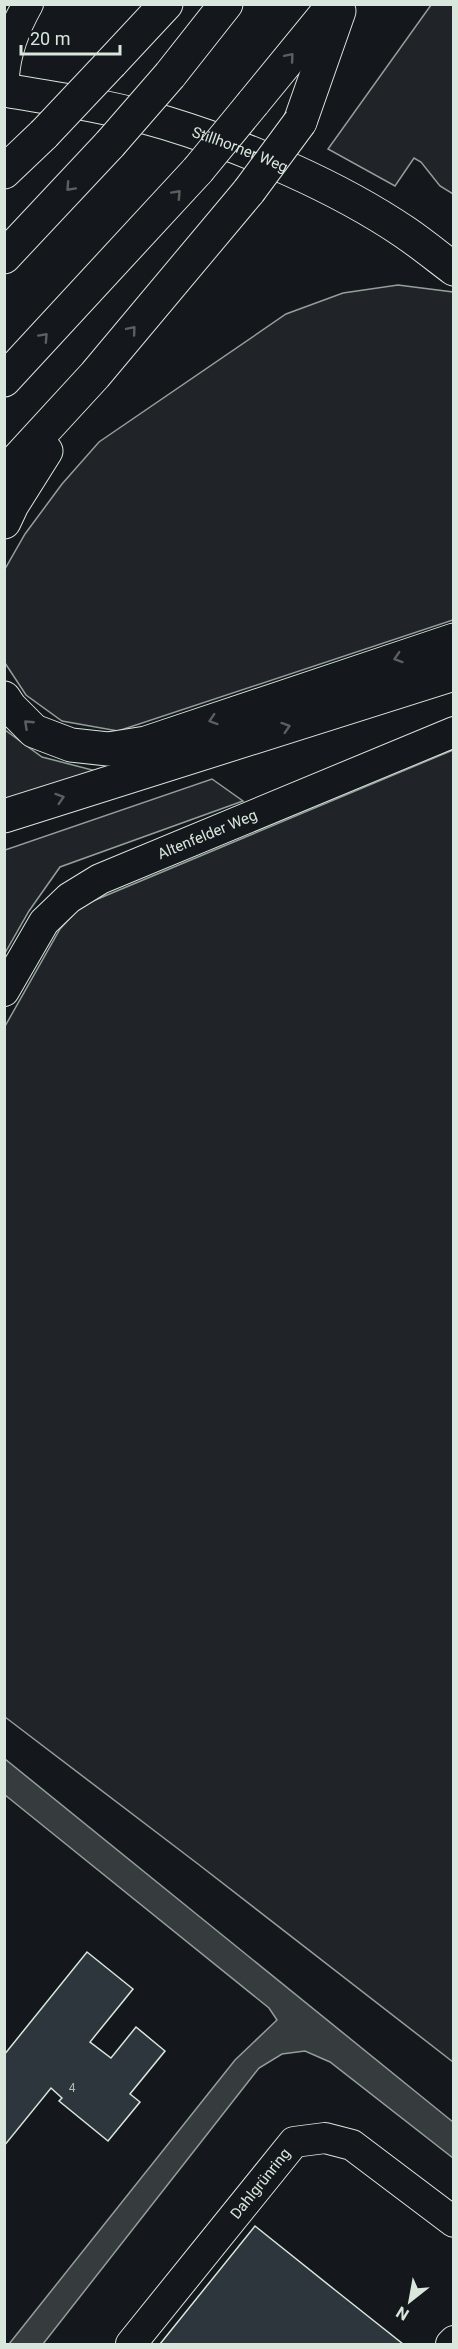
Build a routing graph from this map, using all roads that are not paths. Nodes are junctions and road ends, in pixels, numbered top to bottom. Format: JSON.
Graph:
{"nodes":[{"id":1,"x":28,"y":4,"type":"edge"},
{"id":2,"x":166,"y":4,"type":"edge"},
{"id":3,"x":226,"y":4,"type":"edge"},
{"id":4,"x":334,"y":4,"type":"edge"},
{"id":5,"x":341,"y":4,"type":"edge"},
{"id":6,"x":4,"y":76,"type":"edge"},
{"id":7,"x":4,"y":90,"type":"edge"},
{"id":8,"x":4,"y":172,"type":"edge"},
{"id":9,"x":4,"y":258,"type":"edge"},
{"id":10,"x":453,"y":269,"type":"edge"},
{"id":11,"x":95,"y":375,"type":"junction"},
{"id":12,"x":4,"y":380,"type":"edge"},
{"id":13,"x":4,"y":474,"type":"edge"},
{"id":14,"x":4,"y":522,"type":"edge"},
{"id":15,"x":453,"y":640,"type":"edge"},
{"id":16,"x":453,"y":674,"type":"edge"},
{"id":17,"x":4,"y":698,"type":"edge"},
{"id":18,"x":453,"y":732,"type":"edge"},
{"id":19,"x":4,"y":816,"type":"edge"},
{"id":20,"x":4,"y":991,"type":"edge"},
{"id":21,"x":453,"y":2222,"type":"edge"},
{"id":22,"x":131,"y":2344,"type":"edge"}],
"edges":[{"from":1,"to":6,"type":"street"},
{"from":2,"to":8,"type":"main road","bridge":true},
{"from":3,"to":9,"type":"main road","one_way":true,"bridge":true},
{"from":12,"to":4,"type":"main road","one_way":true,"bridge":true},
{"from":11,"to":5,"type":"main road","one_way":true,"bridge":true},
{"from":7,"to":10,"type":"main road","name":"Stillhorner Weg"},
{"from":11,"to":13,"type":"main road"},
{"from":11,"to":14,"type":"main road"},
{"from":15,"to":17,"type":"main road","one_way":true},
{"from":19,"to":16,"type":"main road","one_way":true},
{"from":18,"to":20,"type":"street","name":"Altenfelder Weg"},
{"from":21,"to":22,"type":"street","name":"Dahlgrünring"}]}
